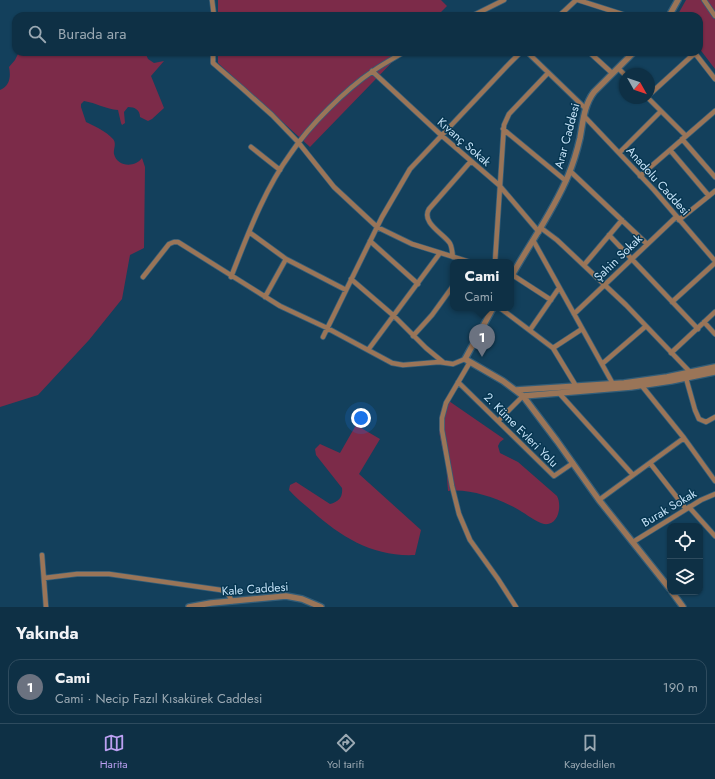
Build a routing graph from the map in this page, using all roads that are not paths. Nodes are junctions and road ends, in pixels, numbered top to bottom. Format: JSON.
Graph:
{"nodes":[{"id":1,"x":212,"y":0,"type":"edge"},
{"id":2,"x":504,"y":0,"type":"edge"},
{"id":3,"x":577,"y":0,"type":"edge"},
{"id":4,"x":678,"y":0,"type":"edge"},
{"id":5,"x":704,"y":0,"type":"edge"},
{"id":6,"x":214,"y":12,"type":"edge"},
{"id":7,"x":483,"y":12,"type":"edge"},
{"id":8,"x":564,"y":12,"type":"edge"},
{"id":9,"x":615,"y":12,"type":"edge"},
{"id":10,"x":671,"y":12,"type":"edge"},
{"id":11,"x":715,"y":16,"type":"edge"},
{"id":12,"x":213,"y":56,"type":"edge"},
{"id":13,"x":397,"y":56,"type":"edge"},
{"id":14,"x":517,"y":56,"type":"edge"},
{"id":15,"x":531,"y":56,"type":"edge"},
{"id":16,"x":593,"y":56,"type":"edge"},
{"id":17,"x":630,"y":56,"type":"edge"},
{"id":18,"x":690,"y":56,"type":"edge"},
{"id":19,"x":697,"y":56,"type":"edge"},
{"id":20,"x":618,"y":68,"type":"joint"},
{"id":21,"x":372,"y":71,"type":"junction"},
{"id":22,"x":548,"y":72,"type":"junction"},
{"id":23,"x":612,"y":74,"type":"junction"},
{"id":24,"x":715,"y":79,"type":"edge"},
{"id":25,"x":655,"y":90,"type":"edge"},
{"id":26,"x":654,"y":104,"type":"edge"},
{"id":27,"x":585,"y":108,"type":"junction"},
{"id":28,"x":715,"y":111,"type":"edge"},
{"id":29,"x":661,"y":112,"type":"junction"},
{"id":30,"x":584,"y":116,"type":"junction"},
{"id":31,"x":503,"y":129,"type":"junction"},
{"id":32,"x":441,"y":135,"type":"junction"},
{"id":33,"x":684,"y":138,"type":"junction"},
{"id":34,"x":298,"y":142,"type":"junction"},
{"id":35,"x":251,"y":147,"type":"dead end"},
{"id":36,"x":670,"y":150,"type":"junction"},
{"id":37,"x":619,"y":153,"type":"junction"},
{"id":38,"x":471,"y":161,"type":"junction"},
{"id":39,"x":280,"y":170,"type":"junction"},
{"id":40,"x":570,"y":171,"type":"junction"},
{"id":41,"x":640,"y":176,"type":"junction"},
{"id":42,"x":715,"y":177,"type":"edge"},
{"id":43,"x":566,"y":181,"type":"junction"},
{"id":44,"x":499,"y":185,"type":"junction"},
{"id":45,"x":715,"y":191,"type":"edge"},
{"id":46,"x":709,"y":196,"type":"junction"},
{"id":47,"x":678,"y":218,"type":"junction"},
{"id":48,"x":622,"y":220,"type":"junction"},
{"id":49,"x":376,"y":227,"type":"junction"},
{"id":50,"x":540,"y":230,"type":"junction"},
{"id":51,"x":249,"y":232,"type":"junction"},
{"id":52,"x":609,"y":235,"type":"junction"},
{"id":53,"x":534,"y":240,"type":"junction"},
{"id":54,"x":370,"y":241,"type":"junction"},
{"id":55,"x":647,"y":244,"type":"junction"},
{"id":56,"x":440,"y":253,"type":"junction"},
{"id":57,"x":453,"y":257,"type":"junction"},
{"id":58,"x":286,"y":259,"type":"junction"},
{"id":59,"x":460,"y":259,"type":"edge"},
{"id":60,"x":494,"y":259,"type":"edge"},
{"id":61,"x":632,"y":259,"type":"junction"},
{"id":62,"x":715,"y":262,"type":"edge"},
{"id":63,"x":584,"y":265,"type":"junction"},
{"id":64,"x":514,"y":270,"type":"edge"},
{"id":65,"x":143,"y":277,"type":"dead end"},
{"id":66,"x":231,"y":277,"type":"junction"},
{"id":67,"x":514,"y":277,"type":"edge"},
{"id":68,"x":351,"y":279,"type":"junction"},
{"id":69,"x":418,"y":284,"type":"junction"},
{"id":70,"x":605,"y":285,"type":"junction"},
{"id":71,"x":559,"y":288,"type":"junction"},
{"id":72,"x":346,"y":290,"type":"junction"},
{"id":73,"x":450,"y":290,"type":"edge"},
{"id":74,"x":265,"y":297,"type":"junction"},
{"id":75,"x":551,"y":300,"type":"junction"},
{"id":76,"x":672,"y":302,"type":"junction"},
{"id":77,"x":492,"y":311,"type":"edge"},
{"id":78,"x":504,"y":311,"type":"edge"},
{"id":79,"x":715,"y":312,"type":"edge"},
{"id":80,"x":574,"y":314,"type":"junction"},
{"id":81,"x":394,"y":316,"type":"junction"},
{"id":82,"x":704,"y":322,"type":"junction"},
{"id":83,"x":646,"y":326,"type":"junction"},
{"id":84,"x":327,"y":328,"type":"junction"},
{"id":85,"x":698,"y":328,"type":"junction"},
{"id":86,"x":582,"y":329,"type":"junction"},
{"id":87,"x":530,"y":330,"type":"junction"},
{"id":88,"x":715,"y":334,"type":"edge"},
{"id":89,"x":413,"y":336,"type":"junction"},
{"id":90,"x":323,"y":337,"type":"dead end"},
{"id":91,"x":553,"y":348,"type":"junction"},
{"id":92,"x":368,"y":350,"type":"junction"},
{"id":93,"x":671,"y":353,"type":"junction"},
{"id":94,"x":467,"y":361,"type":"junction"},
{"id":95,"x":443,"y":362,"type":"junction"},
{"id":96,"x":602,"y":364,"type":"junction"},
{"id":97,"x":715,"y":367,"type":"edge"},
{"id":98,"x":690,"y":372,"type":"junction"},
{"id":99,"x":715,"y":372,"type":"edge"},
{"id":100,"x":686,"y":378,"type":"junction"},
{"id":101,"x":458,"y":382,"type":"junction"},
{"id":102,"x":613,"y":384,"type":"junction"},
{"id":103,"x":576,"y":386,"type":"junction"},
{"id":104,"x":642,"y":386,"type":"junction"},
{"id":105,"x":516,"y":390,"type":"junction"},
{"id":106,"x":559,"y":393,"type":"junction"},
{"id":107,"x":523,"y":396,"type":"junction"},
{"id":108,"x":715,"y":417,"type":"edge"},
{"id":109,"x":498,"y":421,"type":"junction"},
{"id":110,"x":684,"y":438,"type":"junction"},
{"id":111,"x":573,"y":463,"type":"junction"},
{"id":112,"x":650,"y":463,"type":"junction"},
{"id":113,"x":633,"y":475,"type":"junction"},
{"id":114,"x":715,"y":481,"type":"edge"},
{"id":115,"x":715,"y":494,"type":"edge"},
{"id":116,"x":599,"y":500,"type":"junction"},
{"id":117,"x":687,"y":508,"type":"junction"},
{"id":118,"x":715,"y":536,"type":"edge"},
{"id":119,"x":633,"y":542,"type":"junction"},
{"id":120,"x":42,"y":555,"type":"dead end"},
{"id":121,"x":44,"y":578,"type":"junction"},
{"id":122,"x":667,"y":585,"type":"edge"},
{"id":123,"x":674,"y":595,"type":"edge"},
{"id":124,"x":232,"y":601,"type":"junction"},
{"id":125,"x":46,"y":607,"type":"edge"},
{"id":126,"x":189,"y":607,"type":"edge"},
{"id":127,"x":321,"y":607,"type":"edge"},
{"id":128,"x":516,"y":607,"type":"edge"},
{"id":129,"x":682,"y":607,"type":"edge"}],
"edges":[{"from":1,"to":6,"type":"street"},
{"from":2,"to":7,"type":"street"},
{"from":3,"to":8,"type":"street"},
{"from":3,"to":9,"type":"street"},
{"from":4,"to":10,"type":"street"},
{"from":5,"to":11,"type":"street"},
{"from":12,"to":34,"type":"street"},
{"from":13,"to":21,"type":"street"},
{"from":14,"to":32,"type":"street"},
{"from":15,"to":22,"type":"street"},
{"from":16,"to":23,"type":"street"},
{"from":17,"to":20,"type":"street","name":"Arar Caddesi"},
{"from":18,"to":25,"type":"street"},
{"from":19,"to":24,"type":"street"},
{"from":20,"to":23,"type":"street","name":"Arar Caddesi"},
{"from":21,"to":32,"type":"street","name":"Kıvanç Sokak"},
{"from":21,"to":34,"type":"street"},
{"from":22,"to":27,"type":"street"},
{"from":22,"to":31,"type":"street"},
{"from":23,"to":27,"type":"street","name":"Arar Caddesi"},
{"from":26,"to":29,"type":"street"},
{"from":27,"to":30,"type":"street","name":"Arar Caddesi"},
{"from":28,"to":33,"type":"street"},
{"from":29,"to":33,"type":"street"},
{"from":29,"to":37,"type":"street"},
{"from":30,"to":37,"type":"street","name":"Anadolu Caddesi"},
{"from":30,"to":40,"type":"street","name":"Arar Caddesi"},
{"from":31,"to":43,"type":"street"},
{"from":31,"to":44,"type":"street"},
{"from":32,"to":38,"type":"street","name":"Kıvanç Sokak"},
{"from":32,"to":49,"type":"street"},
{"from":33,"to":36,"type":"street"},
{"from":33,"to":42,"type":"street"},
{"from":34,"to":39,"type":"street"},
{"from":34,"to":49,"type":"street"},
{"from":35,"to":39,"type":"street"},
{"from":36,"to":41,"type":"street"},
{"from":36,"to":46,"type":"street"},
{"from":37,"to":41,"type":"street","name":"Anadolu Caddesi"},
{"from":38,"to":44,"type":"street","name":"Kıvanç Sokak"},
{"from":38,"to":57,"type":"street"},
{"from":39,"to":51,"type":"street"},
{"from":40,"to":43,"type":"street","name":"Arar Caddesi"},
{"from":40,"to":48,"type":"street"},
{"from":41,"to":47,"type":"street","name":"Anadolu Caddesi"},
{"from":43,"to":50,"type":"street","name":"Arar Caddesi"},
{"from":44,"to":50,"type":"street","name":"Kıvanç Sokak"},
{"from":44,"to":60,"type":"street"},
{"from":45,"to":46,"type":"street","name":"Şahin Sokak"},
{"from":46,"to":47,"type":"street","name":"Şahin Sokak"},
{"from":47,"to":55,"type":"street","name":"Şahin Sokak"},
{"from":47,"to":62,"type":"street","name":"Anadolu Caddesi"},
{"from":48,"to":52,"type":"street"},
{"from":48,"to":55,"type":"street"},
{"from":49,"to":54,"type":"street"},
{"from":49,"to":56,"type":"street"},
{"from":50,"to":53,"type":"street","name":"Arar Caddesi"},
{"from":50,"to":63,"type":"street","name":"Kıvanç Sokak"},
{"from":51,"to":58,"type":"street"},
{"from":51,"to":66,"type":"street"},
{"from":52,"to":61,"type":"street"},
{"from":52,"to":63,"type":"street"},
{"from":53,"to":64,"type":"street","name":"Arar Caddesi"},
{"from":53,"to":71,"type":"street"},
{"from":54,"to":68,"type":"street"},
{"from":54,"to":69,"type":"street"},
{"from":55,"to":61,"type":"street","name":"Şahin Sokak"},
{"from":56,"to":57,"type":"street"},
{"from":56,"to":69,"type":"street"},
{"from":57,"to":59,"type":"street"},
{"from":58,"to":72,"type":"street"},
{"from":58,"to":74,"type":"street"},
{"from":61,"to":70,"type":"street","name":"Şahin Sokak"},
{"from":61,"to":76,"type":"street"},
{"from":62,"to":76,"type":"street"},
{"from":63,"to":70,"type":"street","name":"Kıvanç Sokak"},
{"from":65,"to":66,"type":"street"},
{"from":66,"to":74,"type":"street"},
{"from":67,"to":75,"type":"street"},
{"from":68,"to":72,"type":"street"},
{"from":68,"to":81,"type":"street"},
{"from":69,"to":81,"type":"street"},
{"from":70,"to":80,"type":"street","name":"Şahin Sokak"},
{"from":70,"to":83,"type":"street","name":"Kıvanç Sokak"},
{"from":71,"to":75,"type":"street"},
{"from":71,"to":80,"type":"street"},
{"from":72,"to":84,"type":"street"},
{"from":73,"to":89,"type":"street"},
{"from":74,"to":84,"type":"street"},
{"from":75,"to":87,"type":"street"},
{"from":76,"to":85,"type":"street"},
{"from":77,"to":94,"type":"street"},
{"from":78,"to":87,"type":"street"},
{"from":79,"to":82,"type":"street"},
{"from":80,"to":86,"type":"street"},
{"from":81,"to":89,"type":"street"},
{"from":81,"to":92,"type":"street"},
{"from":82,"to":85,"type":"street"},
{"from":82,"to":88,"type":"street"},
{"from":83,"to":93,"type":"street","name":"Kıvanç Sokak"},
{"from":83,"to":96,"type":"street"},
{"from":84,"to":90,"type":"street"},
{"from":84,"to":92,"type":"street"},
{"from":85,"to":93,"type":"street"},
{"from":86,"to":91,"type":"street"},
{"from":86,"to":96,"type":"street"},
{"from":87,"to":91,"type":"street"},
{"from":89,"to":95,"type":"street"},
{"from":91,"to":103,"type":"street"},
{"from":92,"to":95,"type":"street"},
{"from":93,"to":98,"type":"street","name":"Kıvanç Sokak"},
{"from":94,"to":95,"type":"street"},
{"from":94,"to":101,"type":"street"},
{"from":94,"to":105,"type":"street"},
{"from":96,"to":102,"type":"street"},
{"from":97,"to":98,"type":"street"},
{"from":98,"to":102,"type":"street"},
{"from":99,"to":100,"type":"street"},
{"from":100,"to":104,"type":"street"},
{"from":100,"to":108,"type":"street"},
{"from":101,"to":109,"type":"street","name":"2. Küme Evleri Yolu"},
{"from":101,"to":128,"type":"street"},
{"from":102,"to":103,"type":"street"},
{"from":103,"to":105,"type":"street"},
{"from":104,"to":106,"type":"street"},
{"from":104,"to":110,"type":"street"},
{"from":105,"to":107,"type":"street"},
{"from":106,"to":107,"type":"street"},
{"from":106,"to":113,"type":"street"},
{"from":107,"to":109,"type":"street"},
{"from":107,"to":111,"type":"street"},
{"from":109,"to":111,"type":"street","name":"2. Küme Evleri Yolu"},
{"from":110,"to":112,"type":"street"},
{"from":110,"to":114,"type":"street"},
{"from":111,"to":116,"type":"street"},
{"from":112,"to":113,"type":"street"},
{"from":112,"to":117,"type":"street"},
{"from":113,"to":116,"type":"street"},
{"from":115,"to":117,"type":"street","name":"Burak Sokak"},
{"from":116,"to":119,"type":"street"},
{"from":117,"to":118,"type":"street"},
{"from":117,"to":119,"type":"street","name":"Burak Sokak"},
{"from":119,"to":122,"type":"street"},
{"from":120,"to":121,"type":"street"},
{"from":121,"to":124,"type":"street"},
{"from":121,"to":125,"type":"street"},
{"from":123,"to":129,"type":"street"},
{"from":124,"to":126,"type":"street","name":"Kale Caddesi"},
{"from":124,"to":127,"type":"street","name":"Kale Caddesi"}]}
